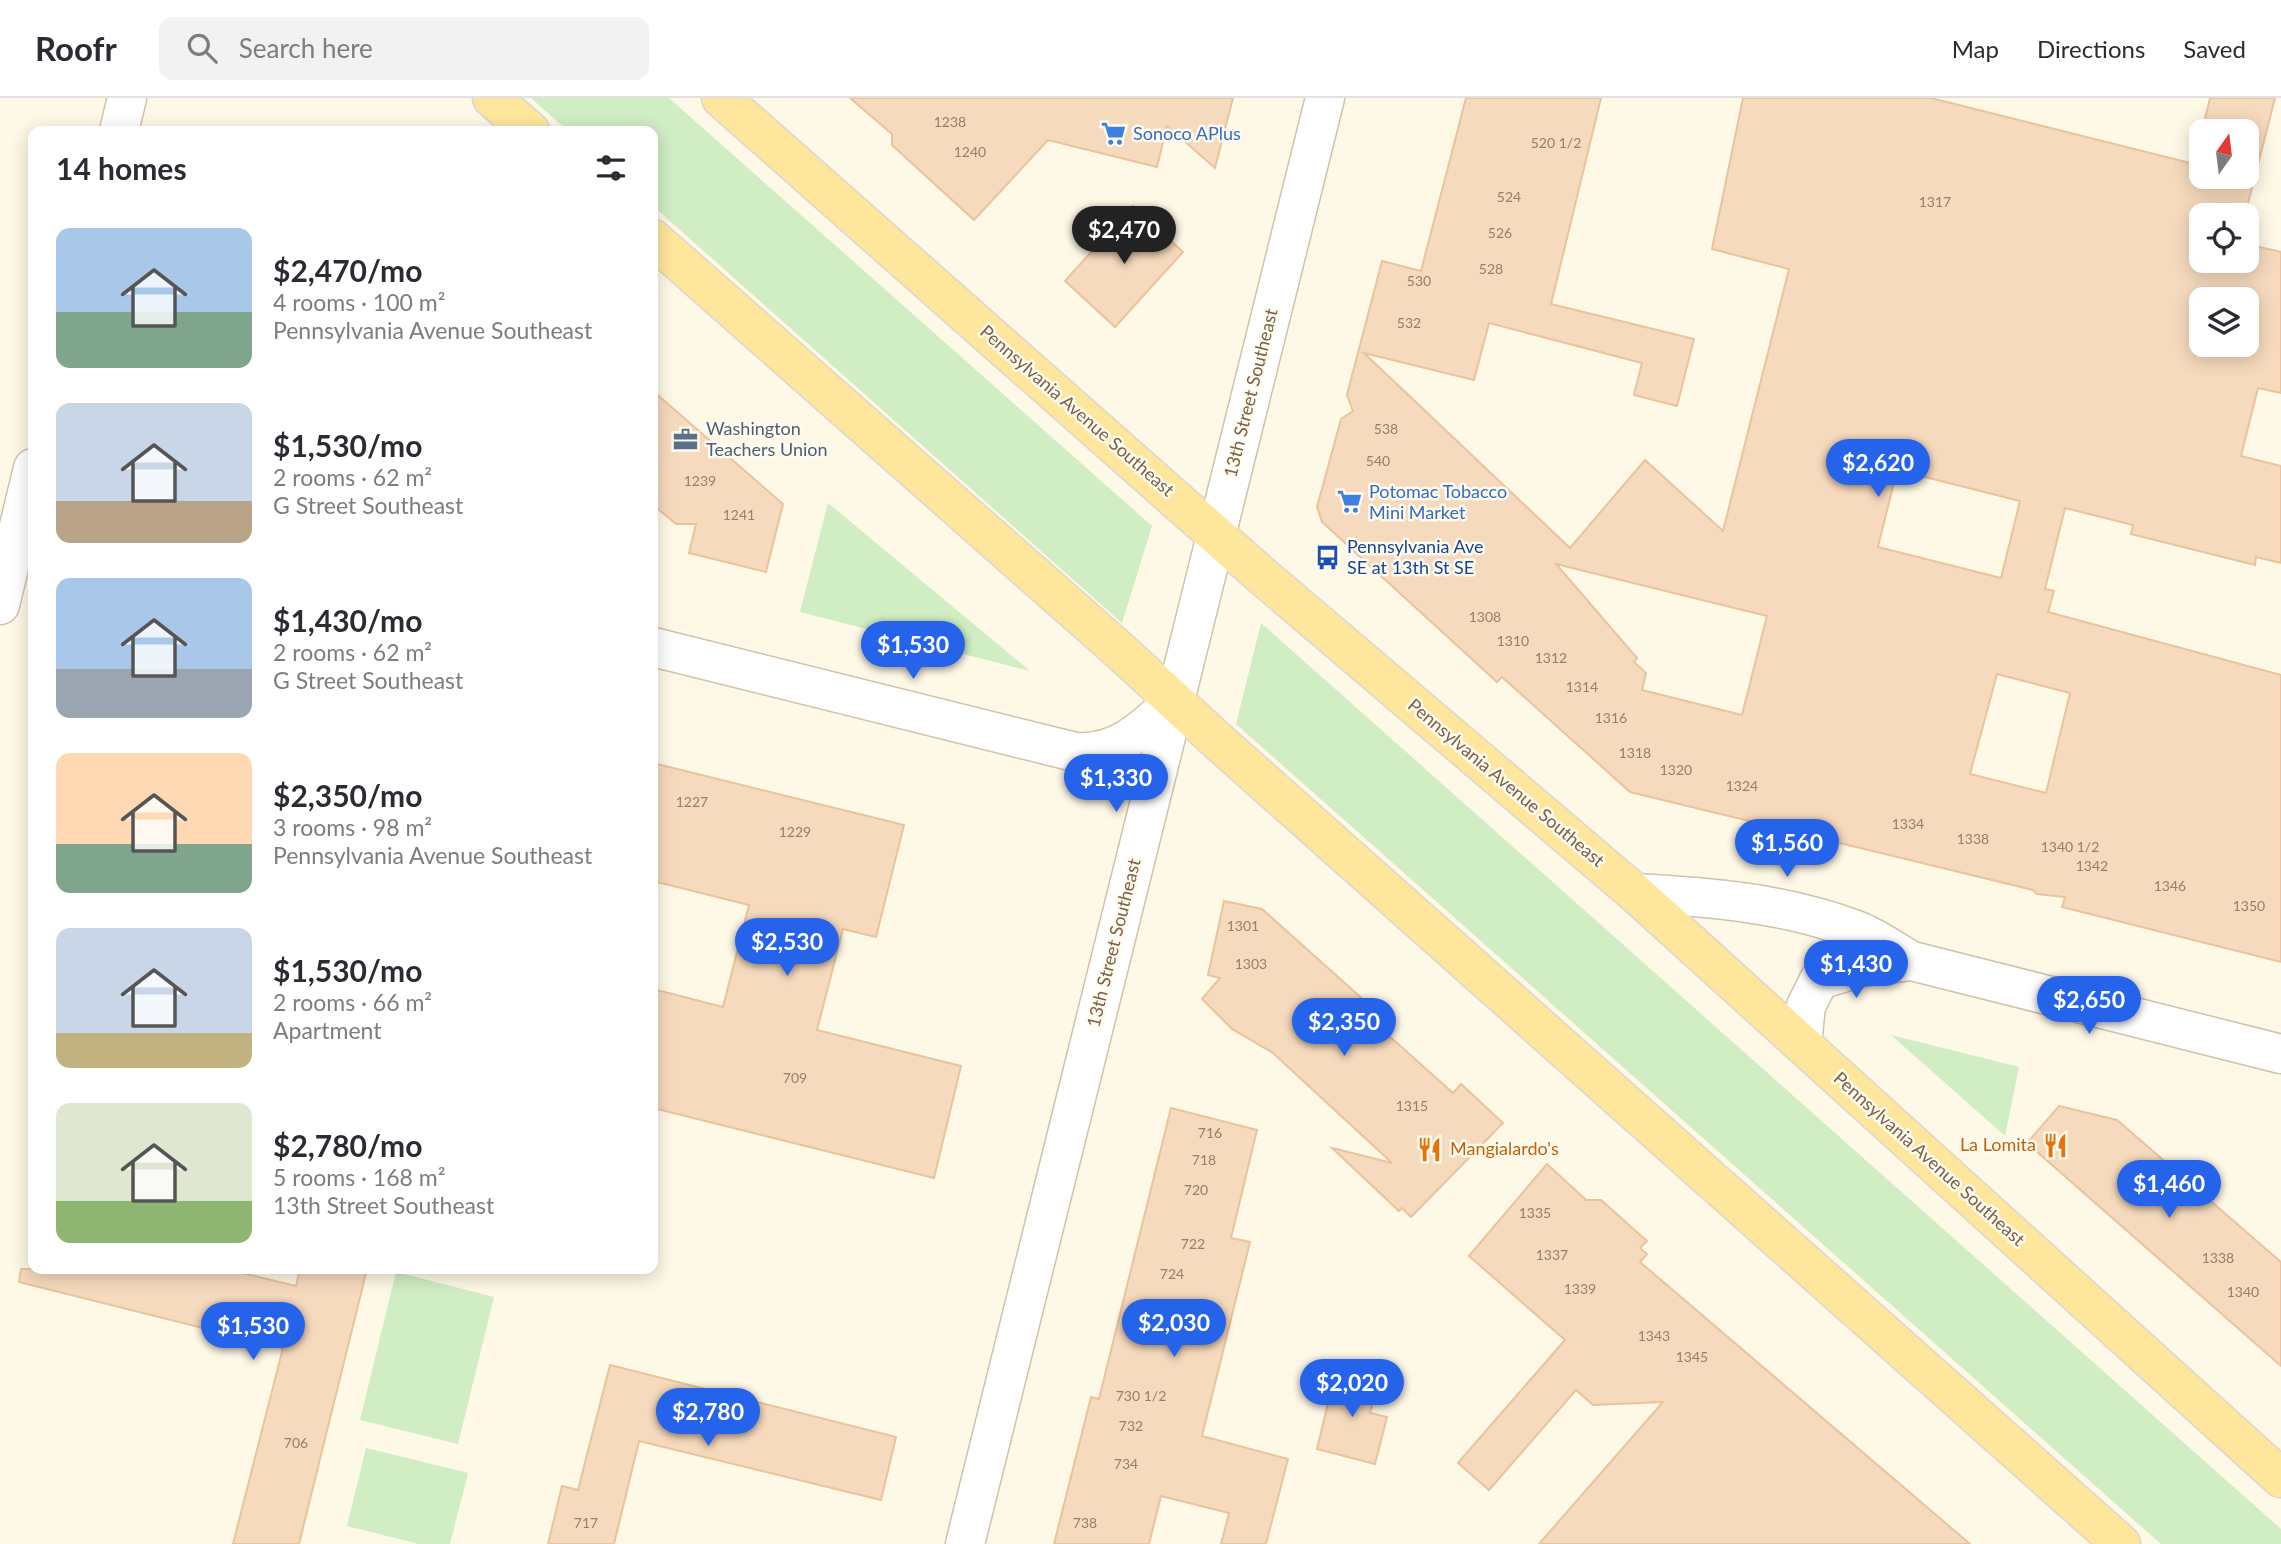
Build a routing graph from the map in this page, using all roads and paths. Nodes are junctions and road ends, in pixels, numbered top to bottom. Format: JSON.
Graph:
{"nodes":[{"id":1,"x":127,"y":98,"type":"edge"},
{"id":2,"x":492,"y":98,"type":"edge"},
{"id":3,"x":721,"y":98,"type":"edge"},
{"id":4,"x":1325,"y":98,"type":"edge"},
{"id":5,"x":120,"y":126,"type":"edge"},
{"id":6,"x":524,"y":126,"type":"edge"},
{"id":7,"x":658,"y":243,"type":"edge"},
{"id":8,"x":24,"y":484,"type":"edge"},
{"id":9,"x":1216,"y":534,"type":"junction"},
{"id":10,"x":0,"y":605,"type":"edge"},
{"id":11,"x":658,"y":648,"type":"edge"},
{"id":12,"x":1173,"y":702,"type":"junction"},
{"id":13,"x":1635,"y":893,"type":"junction"},
{"id":14,"x":1912,"y":961,"type":"junction"},
{"id":15,"x":1802,"y":1044,"type":"junction"},
{"id":16,"x":2281,"y":1054,"type":"edge"},
{"id":17,"x":2281,"y":1478,"type":"edge"},
{"id":18,"x":965,"y":1544,"type":"edge"},
{"id":19,"x":2121,"y":1544,"type":"edge"}],
"edges":[{"from":1,"to":5,"type":"street"},
{"from":2,"to":6,"type":"main road"},
{"from":3,"to":9,"type":"main road","name":"Pennsylvania Avenue Southeast"},
{"from":4,"to":9,"type":"street","name":"13th Street Southeast"},
{"from":7,"to":12,"type":"main road"},
{"from":8,"to":10,"type":"street"},
{"from":9,"to":12,"type":"street","name":"13th Street Southeast"},
{"from":9,"to":13,"type":"main road","name":"Pennsylvania Avenue Southeast"},
{"from":11,"to":12,"type":"street"},
{"from":12,"to":18,"type":"street","name":"13th Street Southeast"},
{"from":12,"to":19,"type":"main road"},
{"from":13,"to":14,"type":"street"},
{"from":13,"to":15,"type":"main road","name":"Pennsylvania Avenue Southeast"},
{"from":14,"to":15,"type":"street"},
{"from":14,"to":16,"type":"street"},
{"from":15,"to":17,"type":"main road","name":"Pennsylvania Avenue Southeast"}]}
